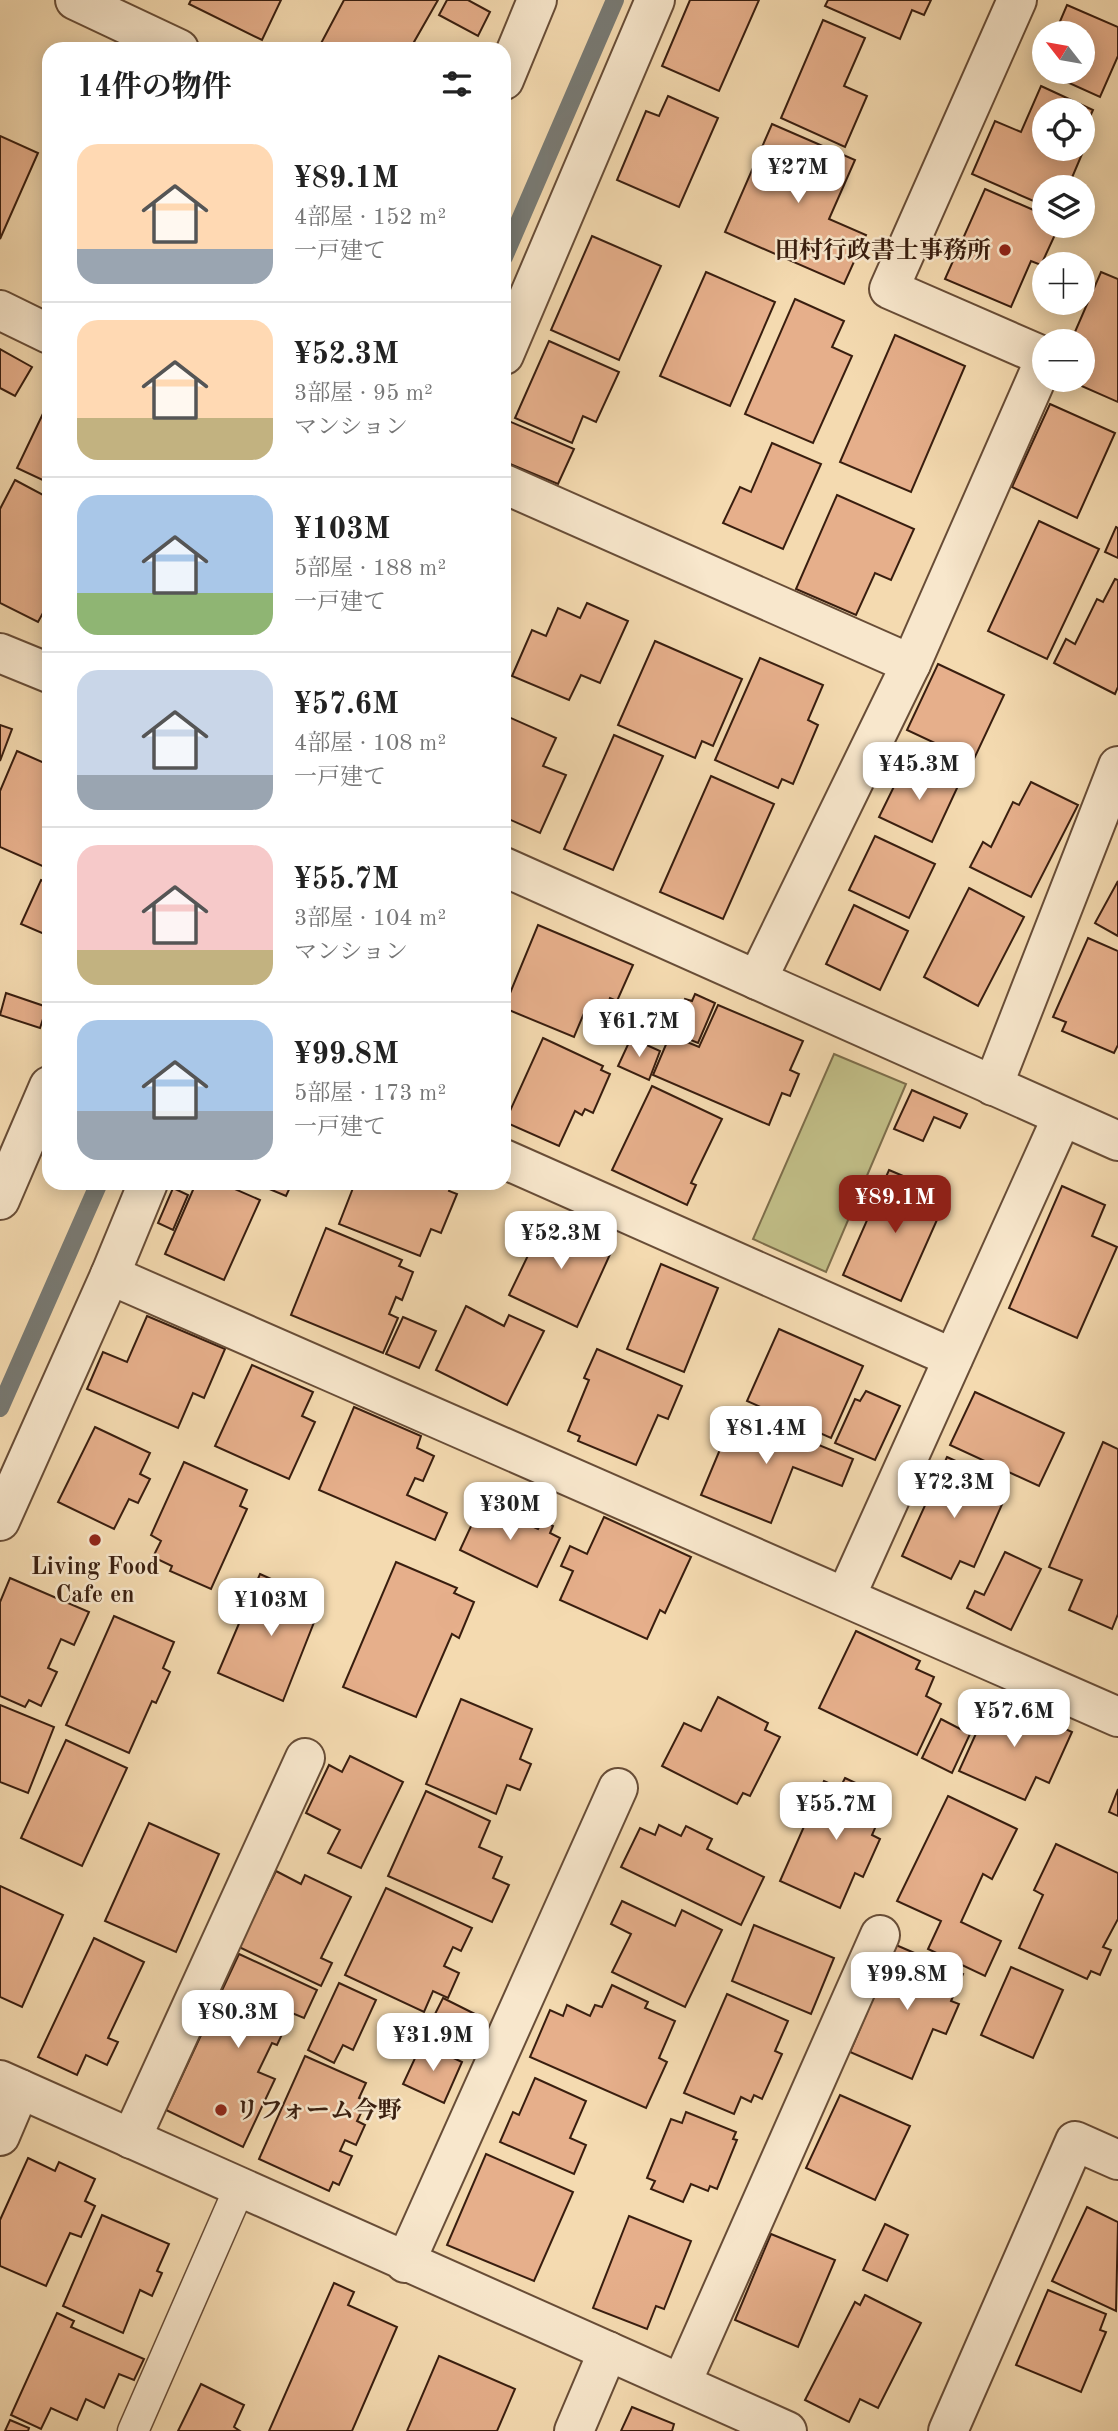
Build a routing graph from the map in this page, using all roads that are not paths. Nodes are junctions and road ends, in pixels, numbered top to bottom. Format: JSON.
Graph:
{"nodes":[{"id":1,"x":75,"y":0,"type":"edge"},
{"id":2,"x":537,"y":0,"type":"edge"},
{"id":3,"x":655,"y":0,"type":"edge"},
{"id":4,"x":1017,"y":0,"type":"edge"},
{"id":5,"x":164,"y":42,"type":"edge"},
{"id":6,"x":511,"y":63,"type":"edge"},
{"id":7,"x":0,"y":310,"type":"edge"},
{"id":8,"x":42,"y":331,"type":"edge"},
{"id":9,"x":511,"y":339,"type":"edge"},
{"id":10,"x":1032,"y":352,"type":"edge"},
{"id":11,"x":1032,"y":388,"type":"edge"},
{"id":12,"x":511,"y":487,"type":"edge"},
{"id":13,"x":0,"y":653,"type":"edge"},
{"id":14,"x":911,"y":664,"type":"junction"},
{"id":15,"x":42,"y":670,"type":"edge"},
{"id":16,"x":1118,"y":766,"type":"edge"},
{"id":17,"x":511,"y":870,"type":"edge"},
{"id":18,"x":757,"y":980,"type":"junction"},
{"id":19,"x":993,"y":1086,"type":"junction"},
{"id":20,"x":42,"y":1101,"type":"edge"},
{"id":21,"x":1062,"y":1117,"type":"junction"},
{"id":22,"x":1118,"y":1141,"type":"edge"},
{"id":23,"x":511,"y":1162,"type":"edge"},
{"id":24,"x":4,"y":1181,"type":"edge"},
{"id":25,"x":145,"y":1190,"type":"edge"},
{"id":26,"x":110,"y":1275,"type":"junction"},
{"id":27,"x":953,"y":1358,"type":"junction"},
{"id":28,"x":0,"y":1521,"type":"edge"},
{"id":29,"x":846,"y":1596,"type":"junction"},
{"id":30,"x":1118,"y":1717,"type":"edge"},
{"id":31,"x":305,"y":1758,"type":"dead end"},
{"id":32,"x":618,"y":1788,"type":"dead end"},
{"id":33,"x":880,"y":1935,"type":"dead end"},
{"id":34,"x":10,"y":2085,"type":"edge"},
{"id":35,"x":0,"y":2136,"type":"edge"},
{"id":36,"x":131,"y":2139,"type":"junction"},
{"id":37,"x":1118,"y":2160,"type":"edge"},
{"id":38,"x":239,"y":2189,"type":"junction"},
{"id":39,"x":405,"y":2263,"type":"junction"},
{"id":40,"x":608,"y":2351,"type":"junction"},
{"id":41,"x":682,"y":2382,"type":"junction"},
{"id":42,"x":134,"y":2431,"type":"edge"},
{"id":43,"x":574,"y":2431,"type":"edge"},
{"id":44,"x":787,"y":2431,"type":"edge"},
{"id":45,"x":948,"y":2431,"type":"edge"}],
"edges":[{"from":1,"to":5,"type":"street"},
{"from":2,"to":6,"type":"street"},
{"from":3,"to":9,"type":"street"},
{"from":4,"to":10,"type":"street"},
{"from":7,"to":8,"type":"street"},
{"from":11,"to":14,"type":"street"},
{"from":12,"to":14,"type":"street"},
{"from":13,"to":15,"type":"street"},
{"from":14,"to":18,"type":"street"},
{"from":16,"to":19,"type":"street"},
{"from":17,"to":18,"type":"street"},
{"from":18,"to":19,"type":"street"},
{"from":19,"to":21,"type":"street"},
{"from":20,"to":24,"type":"street"},
{"from":21,"to":22,"type":"street"},
{"from":21,"to":27,"type":"street"},
{"from":23,"to":27,"type":"street"},
{"from":25,"to":26,"type":"street"},
{"from":26,"to":28,"type":"street"},
{"from":26,"to":29,"type":"street"},
{"from":27,"to":29,"type":"street"},
{"from":29,"to":30,"type":"street"},
{"from":31,"to":36,"type":"street"},
{"from":32,"to":39,"type":"street"},
{"from":33,"to":41,"type":"street"},
{"from":34,"to":35,"type":"street"},
{"from":34,"to":36,"type":"street"},
{"from":36,"to":38,"type":"street"},
{"from":37,"to":45,"type":"street"},
{"from":38,"to":39,"type":"street"},
{"from":38,"to":42,"type":"lane"},
{"from":39,"to":40,"type":"street"},
{"from":40,"to":41,"type":"street"},
{"from":40,"to":43,"type":"street"},
{"from":41,"to":44,"type":"street"}]}
